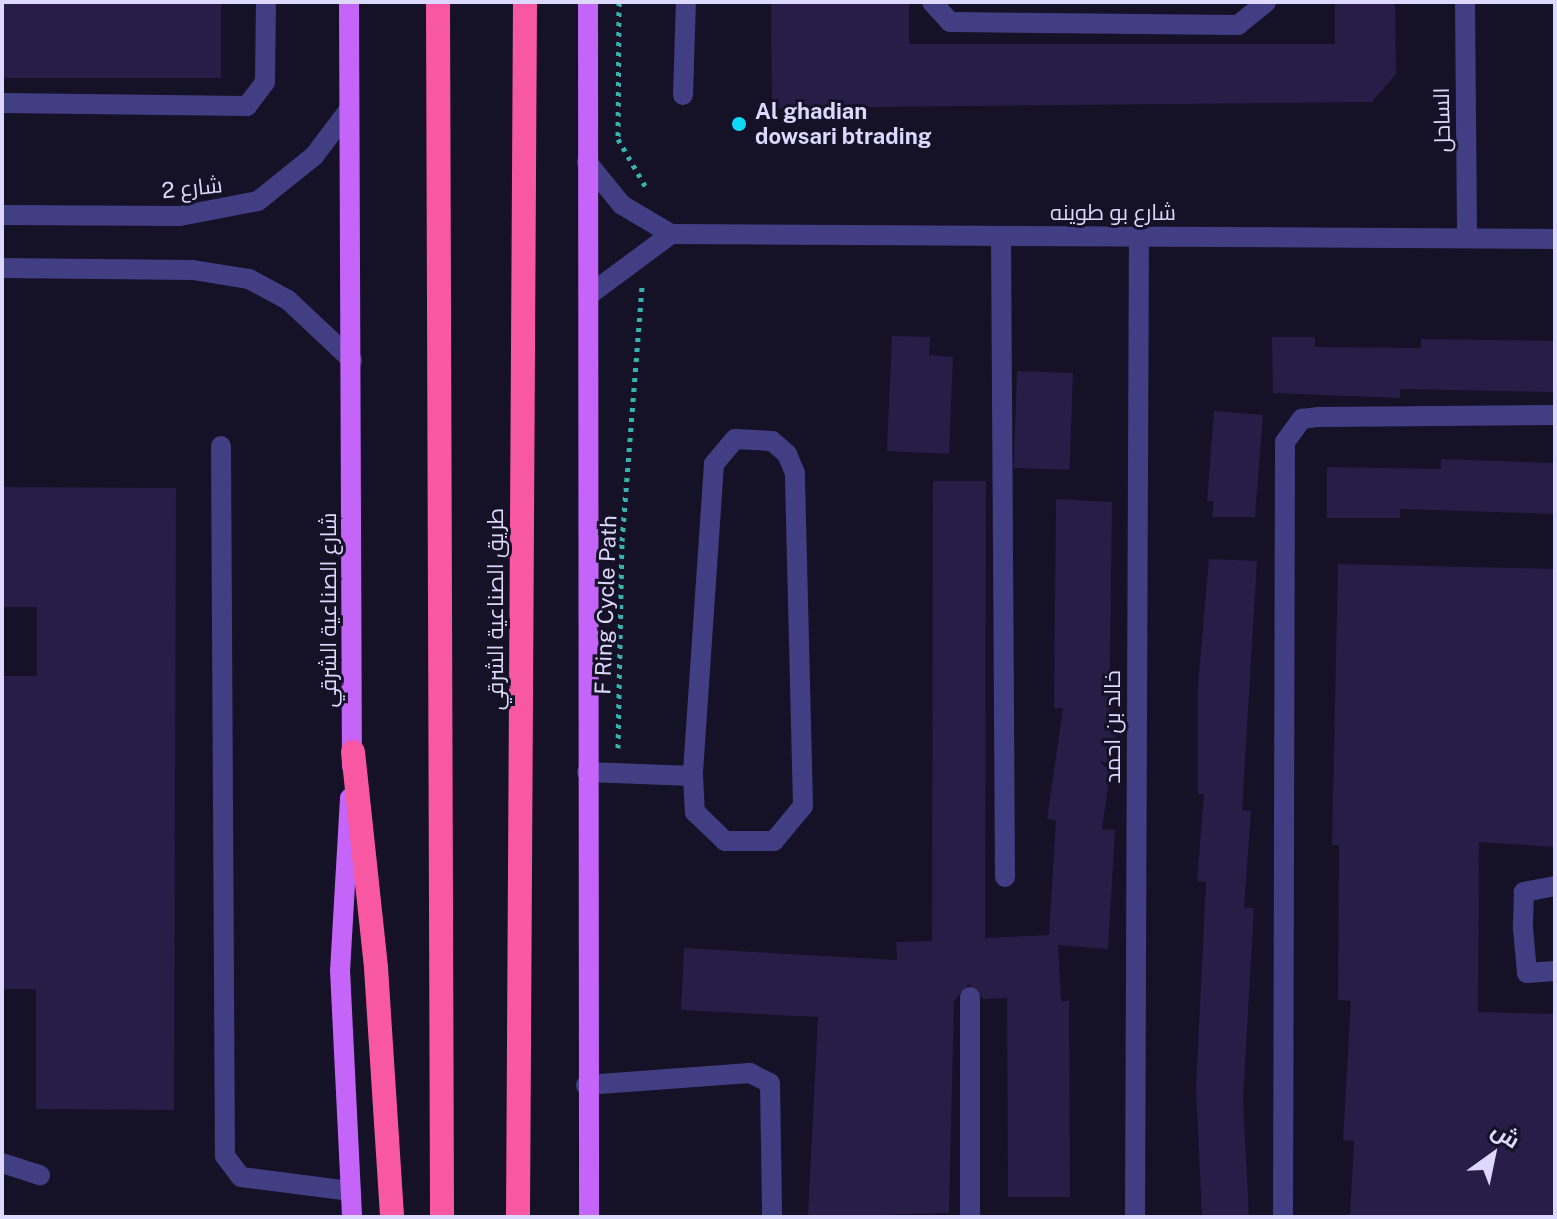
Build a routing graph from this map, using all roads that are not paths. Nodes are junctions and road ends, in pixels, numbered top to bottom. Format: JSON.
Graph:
{"nodes":[{"id":1,"x":266,"y":2,"type":"edge"},
{"id":2,"x":349,"y":2,"type":"edge"},
{"id":3,"x":438,"y":2,"type":"edge"},
{"id":4,"x":525,"y":2,"type":"edge"},
{"id":5,"x":588,"y":2,"type":"edge"},
{"id":6,"x":686,"y":2,"type":"edge"},
{"id":7,"x":932,"y":2,"type":"edge"},
{"id":8,"x":1266,"y":2,"type":"edge"},
{"id":9,"x":1465,"y":2,"type":"edge"},
{"id":10,"x":683,"y":95,"type":"dead end"},
{"id":11,"x":2,"y":103,"type":"edge"},
{"id":12,"x":348,"y":111,"type":"junction"},
{"id":13,"x":587,"y":162,"type":"junction"},
{"id":14,"x":2,"y":215,"type":"edge"},
{"id":15,"x":671,"y":234,"type":"junction"},
{"id":16,"x":1001,"y":236,"type":"junction"},
{"id":17,"x":1139,"y":238,"type":"junction"},
{"id":18,"x":1467,"y":238,"type":"junction"},
{"id":19,"x":1555,"y":239,"type":"edge"},
{"id":20,"x":2,"y":268,"type":"edge"},
{"id":21,"x":589,"y":295,"type":"junction"},
{"id":22,"x":352,"y":360,"type":"junction"},
{"id":23,"x":1555,"y":415,"type":"edge"},
{"id":24,"x":221,"y":446,"type":"dead end"},
{"id":25,"x":353,"y":752,"type":"junction"},
{"id":26,"x":587,"y":772,"type":"junction"},
{"id":27,"x":693,"y":776,"type":"junction"},
{"id":28,"x":1005,"y":877,"type":"dead end"},
{"id":29,"x":1555,"y":886,"type":"edge"},
{"id":30,"x":1555,"y":971,"type":"edge"},
{"id":31,"x":970,"y":997,"type":"dead end"},
{"id":32,"x":586,"y":1085,"type":"junction"},
{"id":33,"x":2,"y":1163,"type":"edge"},
{"id":34,"x":40,"y":1175,"type":"dead end"},
{"id":35,"x":351,"y":1191,"type":"junction"},
{"id":36,"x":352,"y":1217,"type":"edge"},
{"id":37,"x":392,"y":1217,"type":"edge"},
{"id":38,"x":442,"y":1217,"type":"edge"},
{"id":39,"x":518,"y":1217,"type":"edge"},
{"id":40,"x":589,"y":1217,"type":"edge"},
{"id":41,"x":772,"y":1217,"type":"edge"},
{"id":42,"x":970,"y":1217,"type":"edge"},
{"id":43,"x":1135,"y":1217,"type":"edge"},
{"id":44,"x":1283,"y":1217,"type":"edge"}],
"edges":[{"from":1,"to":11,"type":"street"},
{"from":2,"to":12,"type":"main road","name":"شارع الصناعية الشرقي"},
{"from":3,"to":38,"type":"highway"},
{"from":4,"to":39,"type":"highway","name":"طريق الصناعية الشرقي"},
{"from":5,"to":13,"type":"main road"},
{"from":6,"to":10,"type":"street"},
{"from":7,"to":8,"type":"street"},
{"from":9,"to":18,"type":"street","name":"الساحل"},
{"from":12,"to":14,"type":"street","name":"شارع 2"},
{"from":12,"to":22,"type":"main road","name":"شارع الصناعية الشرقي"},
{"from":13,"to":15,"type":"street","name":"شارع بو طوينه"},
{"from":13,"to":21,"type":"main road"},
{"from":15,"to":16,"type":"street","name":"شارع بو طوينه"},
{"from":15,"to":21,"type":"street","name":"شارع بو طوينه"},
{"from":16,"to":17,"type":"street","name":"شارع بو طوينه"},
{"from":16,"to":28,"type":"street"},
{"from":17,"to":18,"type":"street","name":"شارع بو طوينه"},
{"from":17,"to":43,"type":"street","name":"خالد بن احمد"},
{"from":18,"to":19,"type":"street","name":"شارع بو طوينه"},
{"from":20,"to":22,"type":"street"},
{"from":21,"to":26,"type":"main road"},
{"from":22,"to":25,"type":"main road","name":"شارع الصناعية الشرقي"},
{"from":23,"to":44,"type":"street"},
{"from":24,"to":35,"type":"street"},
{"from":25,"to":35,"type":"main road","name":"شارع الصناعية الشرقي"},
{"from":25,"to":37,"type":"highway"},
{"from":26,"to":27,"type":"street"},
{"from":26,"to":32,"type":"main road"},
{"from":27,"to":27,"type":"street"},
{"from":29,"to":30,"type":"street"},
{"from":31,"to":42,"type":"street"},
{"from":32,"to":40,"type":"main road"},
{"from":32,"to":41,"type":"street"},
{"from":33,"to":34,"type":"street"},
{"from":35,"to":36,"type":"main road","name":"شارع الصناعية الشرقي"}]}
